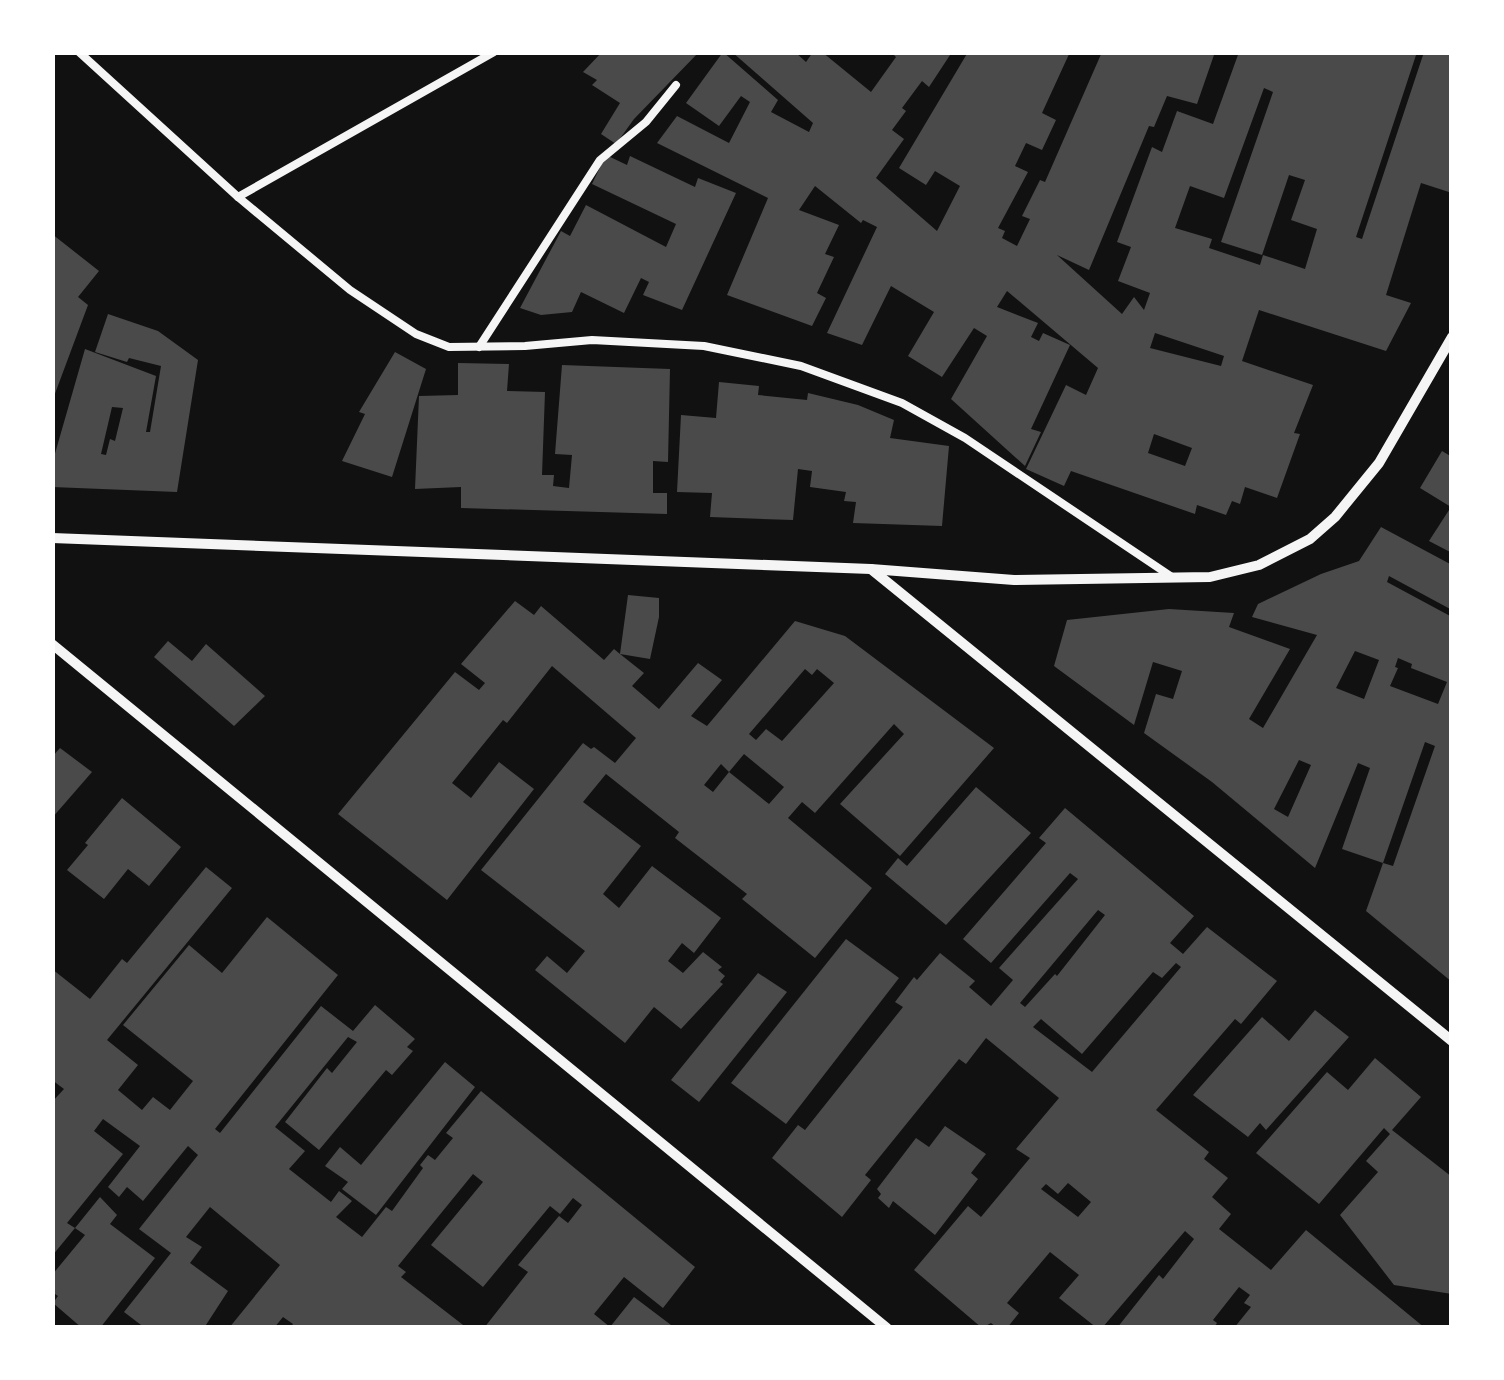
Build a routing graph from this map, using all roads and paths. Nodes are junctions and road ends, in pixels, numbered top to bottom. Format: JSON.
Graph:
{"nodes":[{"id":1,"x":79,"y":52,"type":"edge"},
{"id":2,"x":494,"y":52,"type":"edge"},
{"id":3,"x":676,"y":85,"type":"dead end"},
{"id":4,"x":238,"y":197,"type":"junction"},
{"id":5,"x":1452,"y":337,"type":"edge"},
{"id":6,"x":480,"y":347,"type":"junction"},
{"id":7,"x":52,"y":538,"type":"edge"},
{"id":8,"x":871,"y":568,"type":"junction"},
{"id":9,"x":1172,"y":578,"type":"junction"},
{"id":10,"x":52,"y":644,"type":"edge"},
{"id":11,"x":1452,"y":1041,"type":"edge"},
{"id":12,"x":887,"y":1328,"type":"edge"}],
"edges":[{"from":1,"to":4,"type":"lane"},
{"from":2,"to":4,"type":"lane"},
{"from":3,"to":6,"type":"lane"},
{"from":4,"to":6,"type":"lane"},
{"from":5,"to":9,"type":"street"},
{"from":6,"to":9,"type":"lane"},
{"from":7,"to":8,"type":"street"},
{"from":8,"to":9,"type":"street"},
{"from":8,"to":11,"type":"street"},
{"from":10,"to":12,"type":"street"}]}
